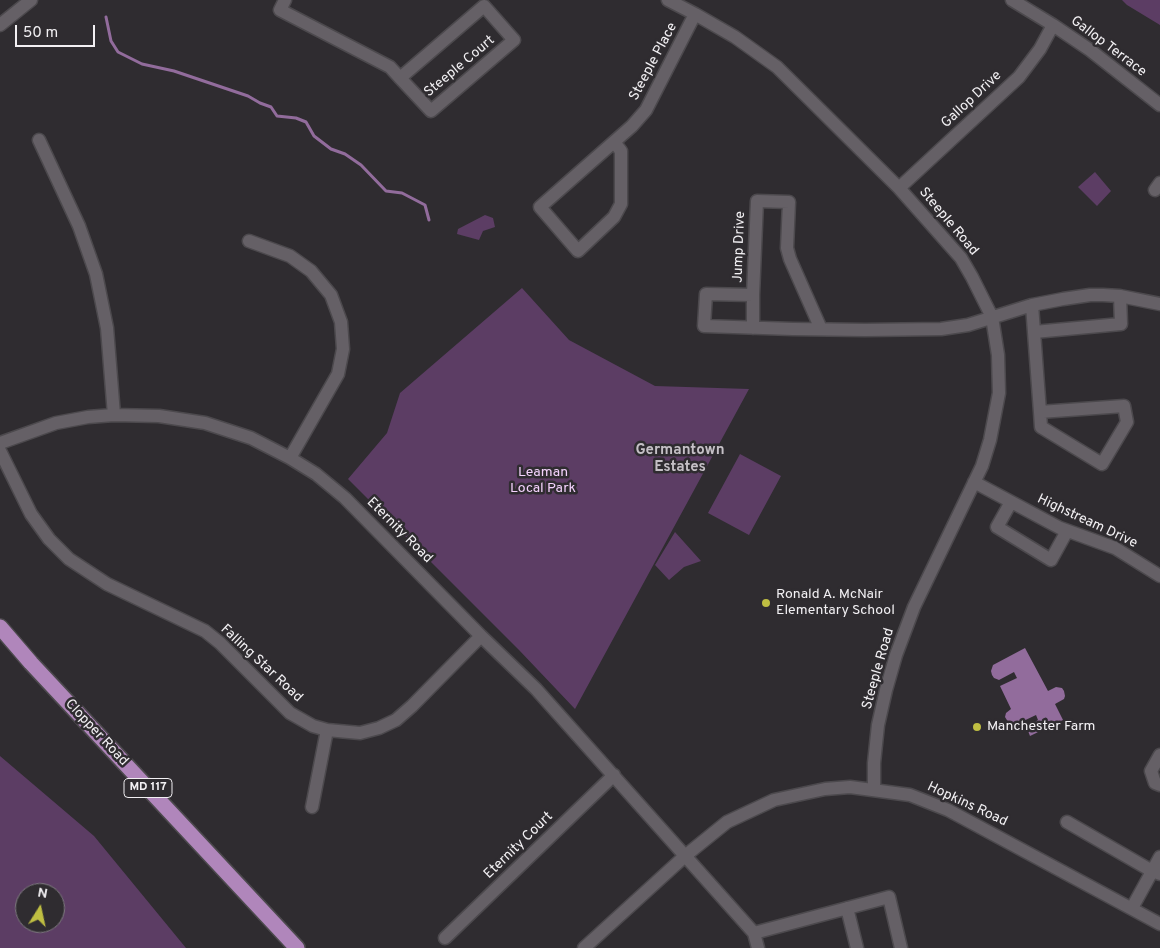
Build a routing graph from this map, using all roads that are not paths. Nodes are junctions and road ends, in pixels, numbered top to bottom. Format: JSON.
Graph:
{"nodes":[{"id":1,"x":32,"y":0,"type":"edge"},
{"id":2,"x":285,"y":0,"type":"edge"},
{"id":3,"x":668,"y":0,"type":"edge"},
{"id":4,"x":1012,"y":0,"type":"edge"},
{"id":5,"x":696,"y":14,"type":"junction"},
{"id":6,"x":0,"y":24,"type":"edge"},
{"id":7,"x":1053,"y":25,"type":"junction"},
{"id":8,"x":400,"y":78,"type":"junction"},
{"id":9,"x":1160,"y":105,"type":"edge"},
{"id":10,"x":39,"y":140,"type":"dead end"},
{"id":11,"x":614,"y":142,"type":"junction"},
{"id":12,"x":900,"y":188,"type":"junction"},
{"id":13,"x":249,"y":241,"type":"dead end"},
{"id":14,"x":754,"y":295,"type":"junction"},
{"id":15,"x":1120,"y":296,"type":"junction"},
{"id":16,"x":1160,"y":304,"type":"edge"},
{"id":17,"x":1032,"y":305,"type":"junction"},
{"id":18,"x":992,"y":317,"type":"junction"},
{"id":19,"x":753,"y":328,"type":"junction"},
{"id":20,"x":821,"y":330,"type":"junction"},
{"id":21,"x":1034,"y":332,"type":"junction"},
{"id":22,"x":1040,"y":412,"type":"junction"},
{"id":23,"x":114,"y":415,"type":"junction"},
{"id":24,"x":0,"y":443,"type":"edge"},
{"id":25,"x":0,"y":451,"type":"edge"},
{"id":26,"x":290,"y":458,"type":"junction"},
{"id":27,"x":974,"y":482,"type":"junction"},
{"id":28,"x":1011,"y":502,"type":"junction"},
{"id":29,"x":1067,"y":531,"type":"junction"},
{"id":30,"x":1160,"y":576,"type":"edge"},
{"id":31,"x":0,"y":627,"type":"edge"},
{"id":32,"x":481,"y":636,"type":"junction"},
{"id":33,"x":327,"y":730,"type":"junction"},
{"id":34,"x":1160,"y":755,"type":"edge"},
{"id":35,"x":614,"y":775,"type":"junction"},
{"id":36,"x":1160,"y":785,"type":"edge"},
{"id":37,"x":874,"y":790,"type":"junction"},
{"id":38,"x":312,"y":807,"type":"dead end"},
{"id":39,"x":1067,"y":822,"type":"dead end"},
{"id":40,"x":685,"y":856,"type":"junction"},
{"id":41,"x":1160,"y":857,"type":"edge"},
{"id":42,"x":1156,"y":872,"type":"edge"},
{"id":43,"x":847,"y":908,"type":"junction"},
{"id":44,"x":1132,"y":908,"type":"junction"},
{"id":45,"x":1160,"y":924,"type":"edge"},
{"id":46,"x":754,"y":933,"type":"junction"},
{"id":47,"x":445,"y":938,"type":"dead end"},
{"id":48,"x":296,"y":948,"type":"edge"},
{"id":49,"x":584,"y":948,"type":"edge"},
{"id":50,"x":758,"y":948,"type":"edge"},
{"id":51,"x":857,"y":948,"type":"edge"},
{"id":52,"x":901,"y":948,"type":"edge"}],
"edges":[{"from":1,"to":6,"type":"street"},
{"from":2,"to":8,"type":"street","name":"Steeple Court"},
{"from":3,"to":5,"type":"street","name":"Steeple Road"},
{"from":4,"to":7,"type":"street","name":"Gallop Terrace"},
{"from":5,"to":11,"type":"street","name":"Steeple Place"},
{"from":5,"to":12,"type":"street","name":"Steeple Road"},
{"from":7,"to":9,"type":"street","name":"Gallop Terrace"},
{"from":7,"to":12,"type":"street","name":"Gallop Drive"},
{"from":8,"to":8,"type":"street","name":"Steeple Court"},
{"from":10,"to":23,"type":"street"},
{"from":11,"to":11,"type":"street","name":"Steeple Place"},
{"from":12,"to":18,"type":"street","name":"Steeple Road"},
{"from":13,"to":26,"type":"street"},
{"from":14,"to":19,"type":"street"},
{"from":14,"to":19,"type":"street","name":"Jump Drive"},
{"from":14,"to":20,"type":"street","name":"Jump Drive"},
{"from":15,"to":16,"type":"street"},
{"from":15,"to":17,"type":"street"},
{"from":15,"to":21,"type":"street"},
{"from":17,"to":18,"type":"street"},
{"from":17,"to":21,"type":"street"},
{"from":18,"to":20,"type":"street","name":"Jump Drive"},
{"from":18,"to":27,"type":"street","name":"Steeple Road"},
{"from":19,"to":20,"type":"street","name":"Jump Drive"},
{"from":21,"to":22,"type":"street"},
{"from":22,"to":22,"type":"street"},
{"from":23,"to":24,"type":"street","name":"Eternity Road"},
{"from":23,"to":26,"type":"street","name":"Eternity Road"},
{"from":25,"to":33,"type":"street","name":"Falling Star Road"},
{"from":26,"to":32,"type":"street","name":"Eternity Road"},
{"from":27,"to":28,"type":"street","name":"Highstream Drive"},
{"from":27,"to":37,"type":"street","name":"Steeple Road"},
{"from":28,"to":29,"type":"street","name":"Highstream Drive"},
{"from":28,"to":29,"type":"street"},
{"from":29,"to":30,"type":"street","name":"Highstream Drive"},
{"from":31,"to":48,"type":"main road","name":"Clopper Road","number":"MD 117"},
{"from":32,"to":33,"type":"street","name":"Falling Star Road"},
{"from":32,"to":35,"type":"street","name":"Eternity Road"},
{"from":33,"to":38,"type":"street"},
{"from":34,"to":36,"type":"street"},
{"from":35,"to":40,"type":"street","name":"Eternity Road"},
{"from":35,"to":47,"type":"street","name":"Eternity Court"},
{"from":37,"to":40,"type":"street","name":"Hopkins Road"},
{"from":37,"to":44,"type":"street","name":"Hopkins Road"},
{"from":39,"to":42,"type":"street"},
{"from":40,"to":46,"type":"street","name":"Eternity Road"},
{"from":40,"to":49,"type":"street","name":"Hopkins Road"},
{"from":41,"to":42,"type":"street"},
{"from":42,"to":44,"type":"street"},
{"from":43,"to":46,"type":"street"},
{"from":43,"to":51,"type":"street"},
{"from":43,"to":52,"type":"street"},
{"from":44,"to":45,"type":"street","name":"Hopkins Road"},
{"from":46,"to":50,"type":"street"}]}
